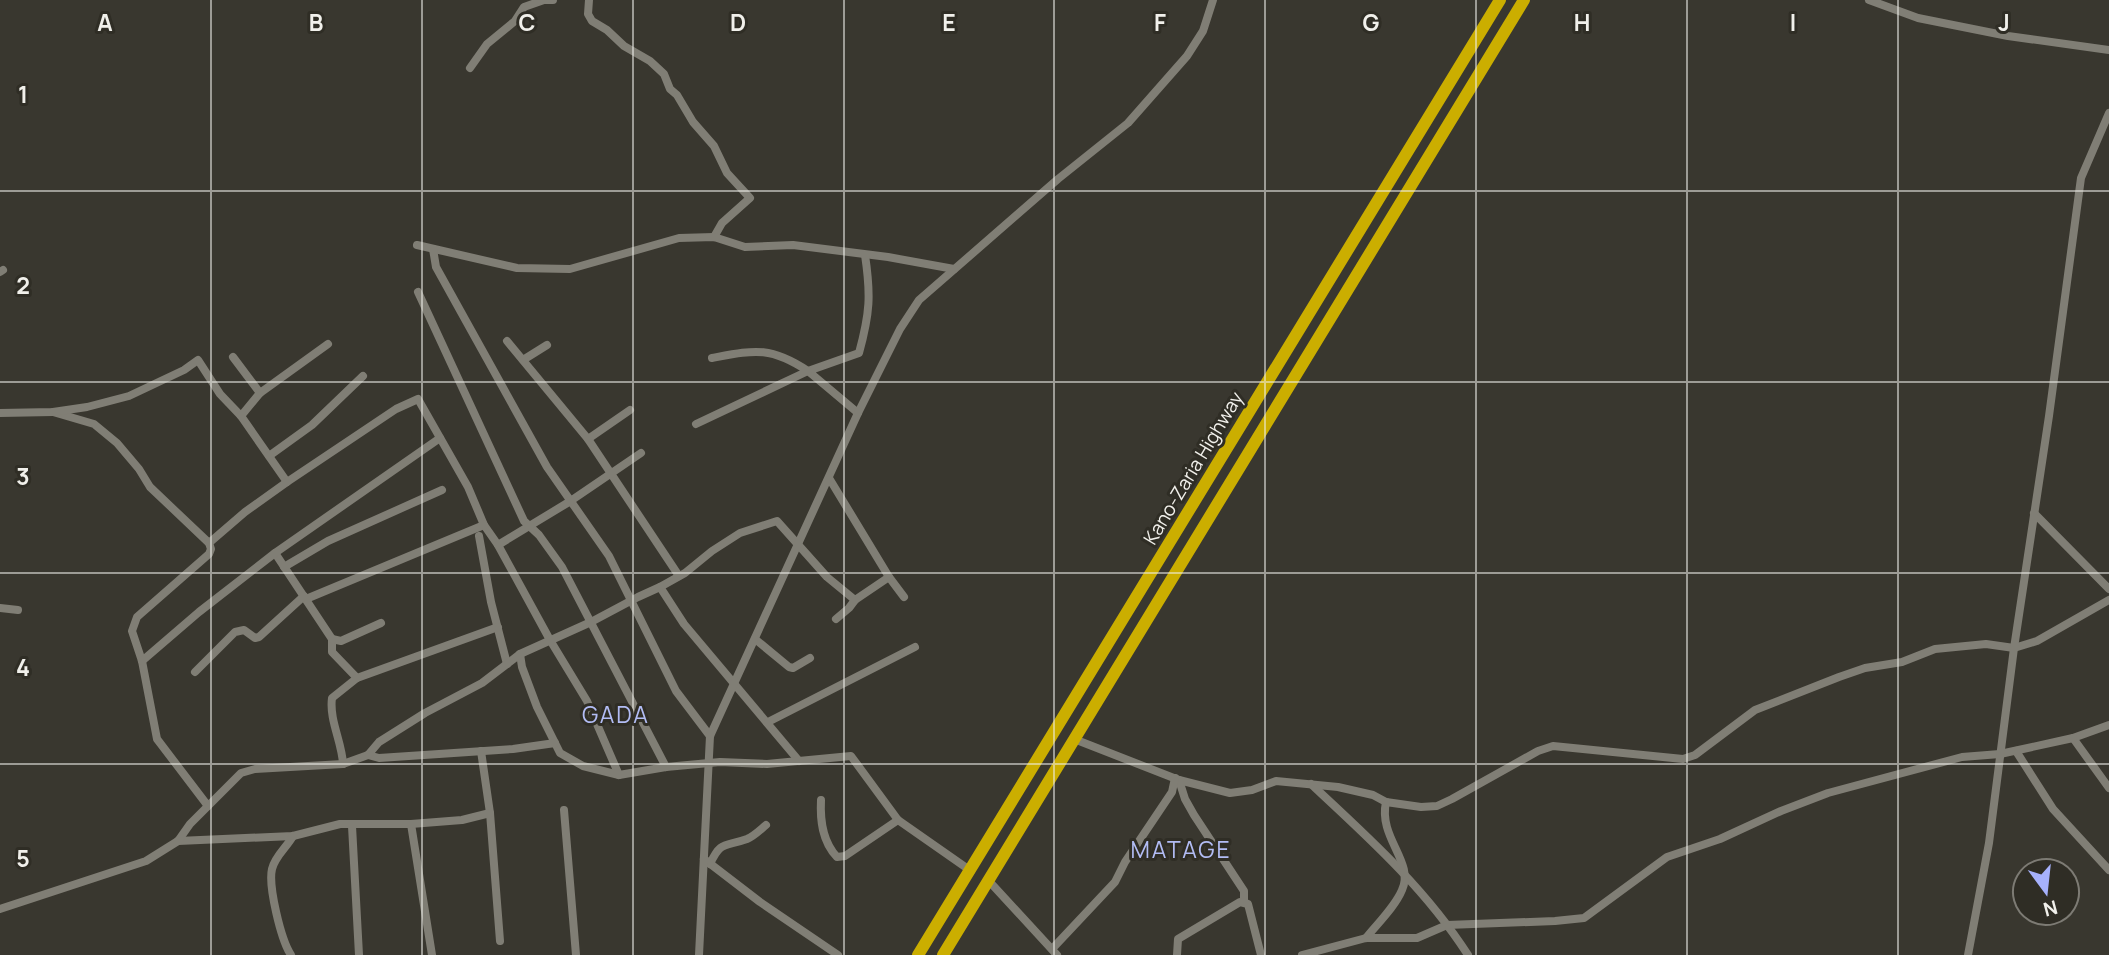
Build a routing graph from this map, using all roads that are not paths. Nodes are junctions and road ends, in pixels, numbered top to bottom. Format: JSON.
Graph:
{"nodes":[{"id":1,"x":553,"y":0,"type":"edge"},
{"id":2,"x":589,"y":0,"type":"edge"},
{"id":3,"x":1213,"y":0,"type":"edge"},
{"id":4,"x":1500,"y":0,"type":"edge"},
{"id":5,"x":1524,"y":0,"type":"edge"},
{"id":6,"x":1869,"y":0,"type":"edge"},
{"id":7,"x":2109,"y":50,"type":"edge"},
{"id":8,"x":470,"y":68,"type":"dead end"},
{"id":9,"x":2109,"y":113,"type":"edge"},
{"id":10,"x":714,"y":237,"type":"junction"},
{"id":11,"x":417,"y":244,"type":"dead end"},
{"id":12,"x":433,"y":249,"type":"junction"},
{"id":13,"x":865,"y":255,"type":"junction"},
{"id":14,"x":954,"y":269,"type":"junction"},
{"id":15,"x":418,"y":292,"type":"dead end"},
{"id":16,"x":507,"y":341,"type":"dead end"},
{"id":17,"x":328,"y":344,"type":"dead end"},
{"id":18,"x":547,"y":345,"type":"dead end"},
{"id":19,"x":233,"y":357,"type":"dead end"},
{"id":20,"x":712,"y":358,"type":"dead end"},
{"id":21,"x":523,"y":360,"type":"junction"},
{"id":22,"x":808,"y":371,"type":"junction"},
{"id":23,"x":363,"y":376,"type":"dead end"},
{"id":24,"x":260,"y":393,"type":"junction"},
{"id":25,"x":630,"y":410,"type":"dead end"},
{"id":26,"x":53,"y":412,"type":"junction"},
{"id":27,"x":0,"y":413,"type":"edge"},
{"id":28,"x":858,"y":414,"type":"junction"},
{"id":29,"x":241,"y":416,"type":"junction"},
{"id":30,"x":696,"y":424,"type":"dead end"},
{"id":31,"x":440,"y":438,"type":"junction"},
{"id":32,"x":588,"y":439,"type":"junction"},
{"id":33,"x":641,"y":453,"type":"dead end"},
{"id":34,"x":269,"y":456,"type":"junction"},
{"id":35,"x":611,"y":473,"type":"junction"},
{"id":36,"x":829,"y":478,"type":"junction"},
{"id":37,"x":287,"y":482,"type":"junction"},
{"id":38,"x":442,"y":490,"type":"dead end"},
{"id":39,"x":569,"y":502,"type":"junction"},
{"id":40,"x":2034,"y":513,"type":"junction"},
{"id":41,"x":484,"y":525,"type":"junction"},
{"id":42,"x":531,"y":526,"type":"junction"},
{"id":43,"x":479,"y":537,"type":"dead end"},
{"id":44,"x":209,"y":543,"type":"junction"},
{"id":45,"x":798,"y":544,"type":"junction"},
{"id":46,"x":498,"y":545,"type":"junction"},
{"id":47,"x":275,"y":553,"type":"junction"},
{"id":48,"x":284,"y":567,"type":"junction"},
{"id":49,"x":679,"y":576,"type":"junction"},
{"id":50,"x":889,"y":577,"type":"junction"},
{"id":51,"x":660,"y":587,"type":"junction"},
{"id":52,"x":2109,"y":589,"type":"edge"},
{"id":53,"x":305,"y":597,"type":"junction"},
{"id":54,"x":904,"y":597,"type":"dead end"},
{"id":55,"x":855,"y":600,"type":"junction"},
{"id":56,"x":2109,"y":600,"type":"edge"},
{"id":57,"x":631,"y":601,"type":"junction"},
{"id":58,"x":0,"y":608,"type":"edge"},
{"id":59,"x":18,"y":610,"type":"dead end"},
{"id":60,"x":836,"y":619,"type":"dead end"},
{"id":61,"x":591,"y":622,"type":"junction"},
{"id":62,"x":381,"y":623,"type":"dead end"},
{"id":63,"x":498,"y":627,"type":"junction"},
{"id":64,"x":332,"y":639,"type":"junction"},
{"id":65,"x":755,"y":639,"type":"junction"},
{"id":66,"x":550,"y":640,"type":"junction"},
{"id":67,"x":915,"y":647,"type":"dead end"},
{"id":68,"x":2014,"y":648,"type":"junction"},
{"id":69,"x":520,"y":654,"type":"junction"},
{"id":70,"x":810,"y":658,"type":"dead end"},
{"id":71,"x":142,"y":661,"type":"junction"},
{"id":72,"x":507,"y":664,"type":"junction"},
{"id":73,"x":195,"y":672,"type":"dead end"},
{"id":74,"x":357,"y":678,"type":"junction"},
{"id":75,"x":734,"y":685,"type":"junction"},
{"id":76,"x":768,"y":722,"type":"junction"},
{"id":77,"x":2109,"y":725,"type":"edge"},
{"id":78,"x":710,"y":736,"type":"junction"},
{"id":79,"x":2073,"y":738,"type":"junction"},
{"id":80,"x":1074,"y":739,"type":"junction"},
{"id":81,"x":555,"y":743,"type":"junction"},
{"id":82,"x":481,"y":751,"type":"junction"},
{"id":83,"x":2016,"y":751,"type":"junction"},
{"id":84,"x":2000,"y":754,"type":"junction"},
{"id":85,"x":368,"y":755,"type":"junction"},
{"id":86,"x":799,"y":761,"type":"junction"},
{"id":87,"x":344,"y":764,"type":"junction"},
{"id":88,"x":708,"y":764,"type":"junction"},
{"id":89,"x":666,"y":767,"type":"junction"},
{"id":90,"x":619,"y":775,"type":"junction"},
{"id":91,"x":1177,"y":779,"type":"junction"},
{"id":92,"x":1311,"y":784,"type":"junction"},
{"id":93,"x":2109,"y":788,"type":"edge"},
{"id":94,"x":821,"y":800,"type":"dead end"},
{"id":95,"x":1386,"y":802,"type":"junction"},
{"id":96,"x":208,"y":806,"type":"junction"},
{"id":97,"x":564,"y":810,"type":"dead end"},
{"id":98,"x":490,"y":813,"type":"junction"},
{"id":99,"x":898,"y":820,"type":"junction"},
{"id":100,"x":411,"y":824,"type":"junction"},
{"id":101,"x":766,"y":825,"type":"dead end"},
{"id":102,"x":352,"y":826,"type":"junction"},
{"id":103,"x":293,"y":836,"type":"junction"},
{"id":104,"x":178,"y":841,"type":"junction"},
{"id":105,"x":707,"y":862,"type":"junction"},
{"id":106,"x":2109,"y":870,"type":"edge"},
{"id":107,"x":971,"y":871,"type":"junction"},
{"id":108,"x":1406,"y":875,"type":"junction"},
{"id":109,"x":988,"y":880,"type":"junction"},
{"id":110,"x":1244,"y":902,"type":"junction"},
{"id":111,"x":0,"y":909,"type":"edge"},
{"id":112,"x":1447,"y":925,"type":"junction"},
{"id":113,"x":1366,"y":938,"type":"junction"},
{"id":114,"x":500,"y":941,"type":"dead end"},
{"id":115,"x":1055,"y":952,"type":"edge"},
{"id":116,"x":291,"y":955,"type":"edge"},
{"id":117,"x":359,"y":955,"type":"edge"},
{"id":118,"x":432,"y":955,"type":"edge"},
{"id":119,"x":576,"y":955,"type":"edge"},
{"id":120,"x":699,"y":955,"type":"edge"},
{"id":121,"x":838,"y":955,"type":"edge"},
{"id":122,"x":918,"y":955,"type":"edge"},
{"id":123,"x":943,"y":955,"type":"edge"},
{"id":124,"x":1177,"y":955,"type":"edge"},
{"id":125,"x":1261,"y":955,"type":"edge"},
{"id":126,"x":1302,"y":955,"type":"edge"},
{"id":127,"x":1468,"y":955,"type":"edge"},
{"id":128,"x":1968,"y":955,"type":"edge"}],
"edges":[{"from":1,"to":8,"type":"street"},
{"from":2,"to":10,"type":"street"},
{"from":3,"to":14,"type":"street"},
{"from":4,"to":107,"type":"highway","name":"Kano-Zaria Highway"},
{"from":5,"to":80,"type":"highway","name":"Kano-Zaria Highway"},
{"from":6,"to":7,"type":"street"},
{"from":9,"to":40,"type":"street"},
{"from":10,"to":12,"type":"street"},
{"from":10,"to":13,"type":"street"},
{"from":11,"to":12,"type":"street"},
{"from":12,"to":39,"type":"street"},
{"from":13,"to":14,"type":"street"},
{"from":13,"to":22,"type":"street"},
{"from":14,"to":28,"type":"street"},
{"from":15,"to":42,"type":"street"},
{"from":16,"to":21,"type":"street"},
{"from":17,"to":24,"type":"street"},
{"from":18,"to":21,"type":"street"},
{"from":19,"to":24,"type":"street"},
{"from":20,"to":22,"type":"street"},
{"from":21,"to":32,"type":"street"},
{"from":22,"to":28,"type":"street"},
{"from":22,"to":30,"type":"street"},
{"from":23,"to":34,"type":"street"},
{"from":24,"to":29,"type":"street"},
{"from":25,"to":32,"type":"street"},
{"from":26,"to":27,"type":"street"},
{"from":26,"to":29,"type":"street"},
{"from":26,"to":44,"type":"street"},
{"from":28,"to":36,"type":"street"},
{"from":29,"to":34,"type":"street"},
{"from":31,"to":37,"type":"street"},
{"from":31,"to":41,"type":"street"},
{"from":31,"to":47,"type":"street"},
{"from":32,"to":35,"type":"street"},
{"from":33,"to":35,"type":"street"},
{"from":34,"to":37,"type":"street"},
{"from":35,"to":39,"type":"street"},
{"from":35,"to":49,"type":"street"},
{"from":36,"to":45,"type":"street"},
{"from":36,"to":50,"type":"street"},
{"from":37,"to":44,"type":"street"},
{"from":38,"to":48,"type":"street"},
{"from":39,"to":42,"type":"street"},
{"from":39,"to":57,"type":"street"},
{"from":40,"to":52,"type":"street"},
{"from":40,"to":68,"type":"street"},
{"from":41,"to":46,"type":"street"},
{"from":41,"to":53,"type":"street"},
{"from":42,"to":46,"type":"street"},
{"from":42,"to":61,"type":"street"},
{"from":43,"to":63,"type":"street"},
{"from":44,"to":71,"type":"street"},
{"from":45,"to":49,"type":"street"},
{"from":45,"to":55,"type":"street"},
{"from":45,"to":65,"type":"street"},
{"from":46,"to":66,"type":"street"},
{"from":47,"to":48,"type":"street"},
{"from":47,"to":71,"type":"street"},
{"from":48,"to":53,"type":"street"},
{"from":49,"to":51,"type":"street"},
{"from":50,"to":54,"type":"street"},
{"from":50,"to":55,"type":"street"},
{"from":51,"to":57,"type":"street"},
{"from":51,"to":75,"type":"street"},
{"from":53,"to":64,"type":"street"},
{"from":53,"to":73,"type":"street"},
{"from":55,"to":60,"type":"street"},
{"from":56,"to":68,"type":"street"},
{"from":57,"to":61,"type":"street"},
{"from":57,"to":78,"type":"street"},
{"from":58,"to":59,"type":"street"},
{"from":61,"to":66,"type":"street"},
{"from":61,"to":89,"type":"street"},
{"from":62,"to":64,"type":"street"},
{"from":63,"to":72,"type":"street"},
{"from":63,"to":74,"type":"street"},
{"from":64,"to":74,"type":"street"},
{"from":65,"to":70,"type":"street"},
{"from":65,"to":75,"type":"street"},
{"from":66,"to":69,"type":"street"},
{"from":66,"to":90,"type":"street"},
{"from":67,"to":76,"type":"street"},
{"from":68,"to":84,"type":"street"},
{"from":68,"to":95,"type":"street"},
{"from":69,"to":72,"type":"street"},
{"from":69,"to":81,"type":"street"},
{"from":71,"to":96,"type":"street"},
{"from":72,"to":85,"type":"street"},
{"from":74,"to":87,"type":"street"},
{"from":75,"to":76,"type":"street"},
{"from":75,"to":78,"type":"street"},
{"from":76,"to":86,"type":"street"},
{"from":77,"to":79,"type":"street"},
{"from":78,"to":88,"type":"street"},
{"from":79,"to":83,"type":"street"},
{"from":79,"to":93,"type":"street"},
{"from":80,"to":91,"type":"street"},
{"from":80,"to":109,"type":"highway","name":"Kano-Zaria Highway"},
{"from":81,"to":82,"type":"street"},
{"from":81,"to":90,"type":"street"},
{"from":82,"to":85,"type":"street"},
{"from":82,"to":98,"type":"street"},
{"from":83,"to":84,"type":"street"},
{"from":83,"to":106,"type":"street"},
{"from":84,"to":112,"type":"street"},
{"from":84,"to":128,"type":"street"},
{"from":85,"to":87,"type":"street"},
{"from":86,"to":88,"type":"street"},
{"from":86,"to":99,"type":"street"},
{"from":87,"to":96,"type":"street"},
{"from":88,"to":89,"type":"street"},
{"from":88,"to":105,"type":"street"},
{"from":89,"to":90,"type":"street"},
{"from":91,"to":92,"type":"street"},
{"from":91,"to":110,"type":"street"},
{"from":91,"to":115,"type":"street"},
{"from":92,"to":95,"type":"street"},
{"from":92,"to":108,"type":"street"},
{"from":94,"to":99,"type":"street"},
{"from":95,"to":108,"type":"street"},
{"from":96,"to":104,"type":"street"},
{"from":97,"to":119,"type":"street"},
{"from":98,"to":100,"type":"street"},
{"from":98,"to":114,"type":"street"},
{"from":99,"to":107,"type":"street"},
{"from":100,"to":102,"type":"street"},
{"from":100,"to":118,"type":"street"},
{"from":101,"to":105,"type":"street"},
{"from":102,"to":103,"type":"street"},
{"from":102,"to":117,"type":"street"},
{"from":103,"to":104,"type":"street"},
{"from":103,"to":116,"type":"street"},
{"from":104,"to":111,"type":"street"},
{"from":105,"to":120,"type":"street"},
{"from":105,"to":121,"type":"street"},
{"from":107,"to":122,"type":"highway","name":"Kano-Zaria Highway"},
{"from":108,"to":112,"type":"street"},
{"from":108,"to":113,"type":"street"},
{"from":109,"to":115,"type":"street"},
{"from":109,"to":123,"type":"highway","name":"Kano-Zaria Highway"},
{"from":110,"to":124,"type":"street"},
{"from":110,"to":125,"type":"street"},
{"from":112,"to":113,"type":"street"},
{"from":112,"to":127,"type":"street"},
{"from":113,"to":126,"type":"street"}]}
